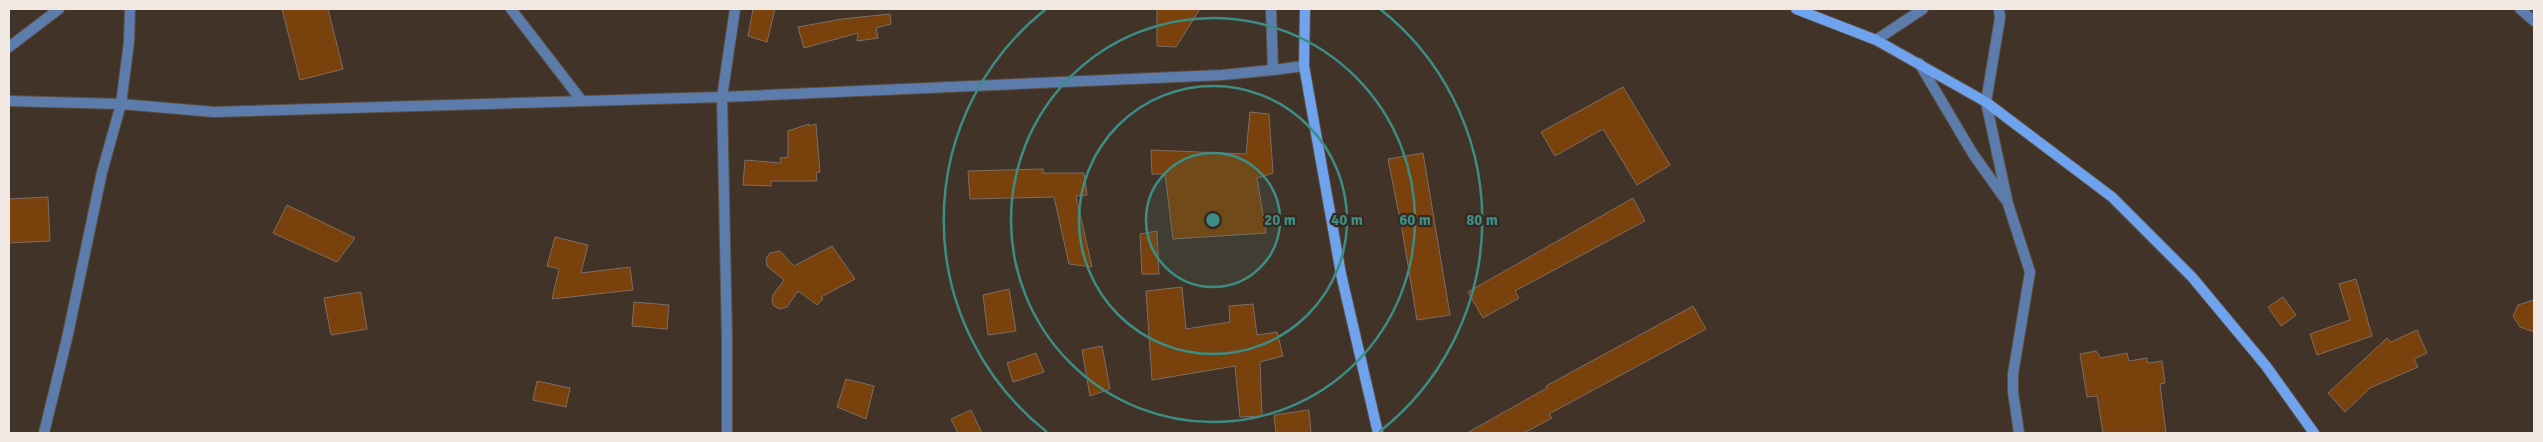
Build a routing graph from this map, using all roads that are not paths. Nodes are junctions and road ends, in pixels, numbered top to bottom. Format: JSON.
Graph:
{"nodes":[{"id":1,"x":59,"y":9,"type":"edge"},
{"id":2,"x":130,"y":9,"type":"edge"},
{"id":3,"x":510,"y":9,"type":"edge"},
{"id":4,"x":735,"y":9,"type":"edge"},
{"id":5,"x":1271,"y":9,"type":"edge"},
{"id":6,"x":1305,"y":9,"type":"edge"},
{"id":7,"x":1796,"y":9,"type":"edge"},
{"id":8,"x":1923,"y":9,"type":"edge"},
{"id":9,"x":1999,"y":9,"type":"edge"},
{"id":10,"x":2520,"y":9,"type":"edge"},
{"id":11,"x":2534,"y":21,"type":"edge"},
{"id":12,"x":1876,"y":40,"type":"junction"},
{"id":13,"x":9,"y":47,"type":"edge"},
{"id":14,"x":1919,"y":62,"type":"junction"},
{"id":15,"x":1304,"y":66,"type":"junction"},
{"id":16,"x":1273,"y":70,"type":"junction"},
{"id":17,"x":722,"y":97,"type":"junction"},
{"id":18,"x":9,"y":101,"type":"edge"},
{"id":19,"x":582,"y":101,"type":"junction"},
{"id":20,"x":1986,"y":102,"type":"junction"},
{"id":21,"x":121,"y":104,"type":"junction"},
{"id":22,"x":2008,"y":204,"type":"junction"},
{"id":23,"x":44,"y":433,"type":"edge"},
{"id":24,"x":727,"y":433,"type":"edge"},
{"id":25,"x":1378,"y":433,"type":"edge"},
{"id":26,"x":2019,"y":433,"type":"edge"},
{"id":27,"x":2314,"y":433,"type":"edge"}],
"edges":[{"from":1,"to":13,"type":"street"},
{"from":2,"to":21,"type":"street"},
{"from":3,"to":19,"type":"street"},
{"from":4,"to":17,"type":"street"},
{"from":5,"to":16,"type":"street"},
{"from":6,"to":15,"type":"street"},
{"from":7,"to":12,"type":"street"},
{"from":8,"to":12,"type":"street"},
{"from":9,"to":20,"type":"street"},
{"from":10,"to":11,"type":"street"},
{"from":12,"to":14,"type":"street"},
{"from":14,"to":20,"type":"street"},
{"from":14,"to":22,"type":"street"},
{"from":15,"to":16,"type":"street"},
{"from":15,"to":25,"type":"street"},
{"from":16,"to":17,"type":"street"},
{"from":17,"to":19,"type":"street"},
{"from":17,"to":24,"type":"street"},
{"from":18,"to":21,"type":"street"},
{"from":19,"to":21,"type":"street"},
{"from":20,"to":22,"type":"street"},
{"from":20,"to":27,"type":"street"},
{"from":21,"to":23,"type":"street"},
{"from":22,"to":26,"type":"street"}]}
